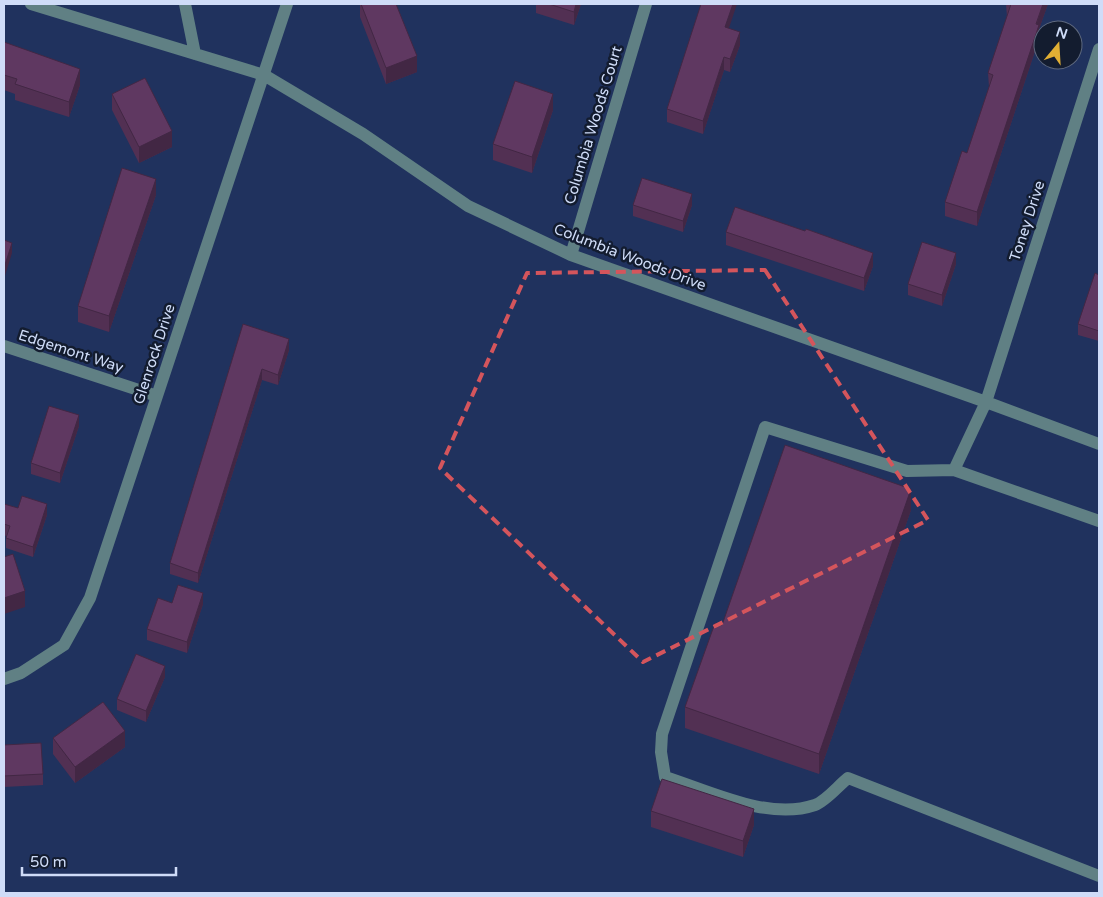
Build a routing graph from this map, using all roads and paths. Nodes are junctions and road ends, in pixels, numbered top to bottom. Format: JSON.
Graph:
{"nodes":[{"id":1,"x":31,"y":4,"type":"edge"},
{"id":2,"x":185,"y":4,"type":"edge"},
{"id":3,"x":288,"y":4,"type":"edge"},
{"id":4,"x":646,"y":4,"type":"edge"},
{"id":5,"x":1099,"y":50,"type":"edge"},
{"id":6,"x":194,"y":54,"type":"junction"},
{"id":7,"x":264,"y":75,"type":"junction"},
{"id":8,"x":571,"y":255,"type":"junction"},
{"id":9,"x":4,"y":346,"type":"edge"},
{"id":10,"x":157,"y":396,"type":"junction"},
{"id":11,"x":986,"y":402,"type":"junction"},
{"id":12,"x":1099,"y":444,"type":"edge"},
{"id":13,"x":954,"y":470,"type":"junction"},
{"id":14,"x":1099,"y":521,"type":"edge"},
{"id":15,"x":4,"y":679,"type":"edge"},
{"id":16,"x":1099,"y":876,"type":"edge"}],
"edges":[{"from":1,"to":6,"type":"street","name":"Columbia Woods Drive"},
{"from":2,"to":6,"type":"street"},
{"from":3,"to":7,"type":"street","name":"Glenrock Drive"},
{"from":4,"to":8,"type":"street","name":"Columbia Woods Court"},
{"from":5,"to":11,"type":"street","name":"Toney Drive"},
{"from":6,"to":7,"type":"street","name":"Columbia Woods Drive"},
{"from":7,"to":8,"type":"street","name":"Columbia Woods Drive"},
{"from":7,"to":10,"type":"street","name":"Glenrock Drive"},
{"from":8,"to":11,"type":"street","name":"Columbia Woods Drive"},
{"from":9,"to":10,"type":"street","name":"Edgemont Way"},
{"from":10,"to":15,"type":"street","name":"Glenrock Drive"},
{"from":11,"to":12,"type":"street","name":"Columbia Woods Drive"},
{"from":11,"to":13,"type":"street","name":"Toney Drive"},
{"from":13,"to":14,"type":"street"},
{"from":13,"to":16,"type":"street"}]}
